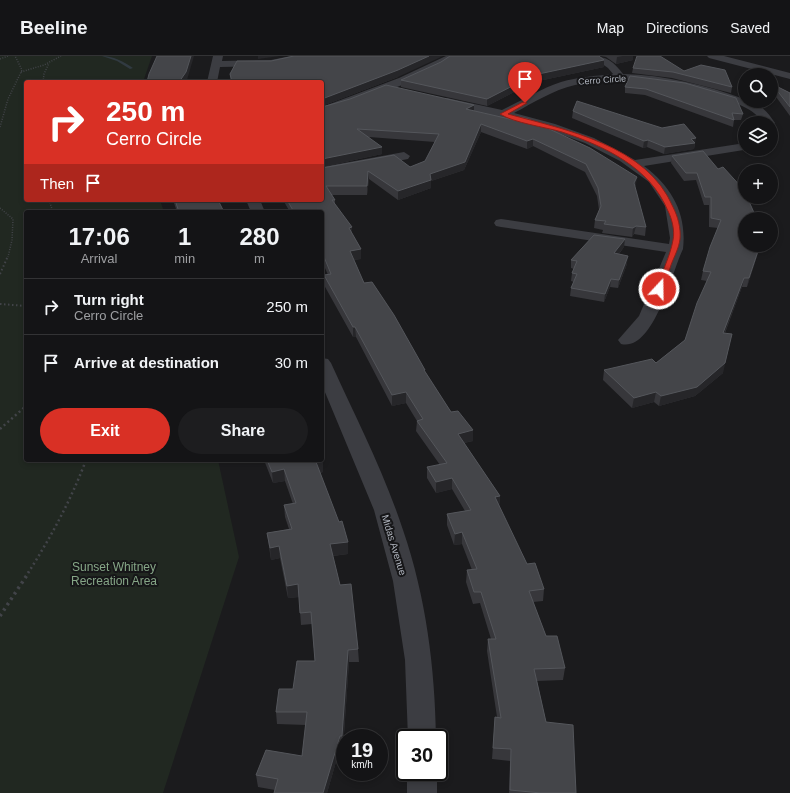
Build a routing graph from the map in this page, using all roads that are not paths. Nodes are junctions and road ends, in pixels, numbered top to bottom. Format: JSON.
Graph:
{"nodes":[{"id":1,"x":306,"y":56,"type":"edge"},
{"id":2,"x":453,"y":56,"type":"edge"},
{"id":3,"x":596,"y":56,"type":"edge"},
{"id":4,"x":712,"y":56,"type":"edge"},
{"id":5,"x":217,"y":60,"type":"edge"},
{"id":6,"x":790,"y":76,"type":"edge"},
{"id":7,"x":620,"y":77,"type":"junction"},
{"id":8,"x":212,"y":80,"type":"edge"},
{"id":9,"x":385,"y":87,"type":"junction"},
{"id":10,"x":411,"y":93,"type":"edge"},
{"id":11,"x":433,"y":98,"type":"edge"},
{"id":12,"x":324,"y":109,"type":"edge"},
{"id":13,"x":503,"y":114,"type":"junction"},
{"id":14,"x":765,"y":116,"type":"edge"},
{"id":15,"x":738,"y":148,"type":"edge"},
{"id":16,"x":404,"y":156,"type":"dead end"},
{"id":17,"x":634,"y":164,"type":"junction"},
{"id":18,"x":324,"y":171,"type":"edge"},
{"id":19,"x":501,"y":224,"type":"dead end"},
{"id":20,"x":675,"y":249,"type":"junction"},
{"id":21,"x":627,"y":340,"type":"dead end"},
{"id":22,"x":324,"y":368,"type":"edge"},
{"id":23,"x":422,"y":729,"type":"edge"},
{"id":24,"x":422,"y":781,"type":"edge"},
{"id":25,"x":422,"y":793,"type":"edge"}],
"edges":[{"from":1,"to":5,"type":"street"},
{"from":2,"to":9,"type":"street"},
{"from":3,"to":7,"type":"street"},
{"from":4,"to":6,"type":"street"},
{"from":5,"to":8,"type":"street"},
{"from":7,"to":13,"type":"street","name":"Cerro Circle"},
{"from":7,"to":14,"type":"street","name":"Cerro Circle"},
{"from":9,"to":10,"type":"street"},
{"from":9,"to":12,"type":"street"},
{"from":11,"to":13,"type":"street"},
{"from":13,"to":17,"type":"street"},
{"from":15,"to":17,"type":"street"},
{"from":16,"to":18,"type":"street"},
{"from":17,"to":20,"type":"street"},
{"from":19,"to":20,"type":"street"},
{"from":20,"to":21,"type":"street"},
{"from":22,"to":23,"type":"street","name":"Midas Avenue"},
{"from":24,"to":25,"type":"street"}]}
